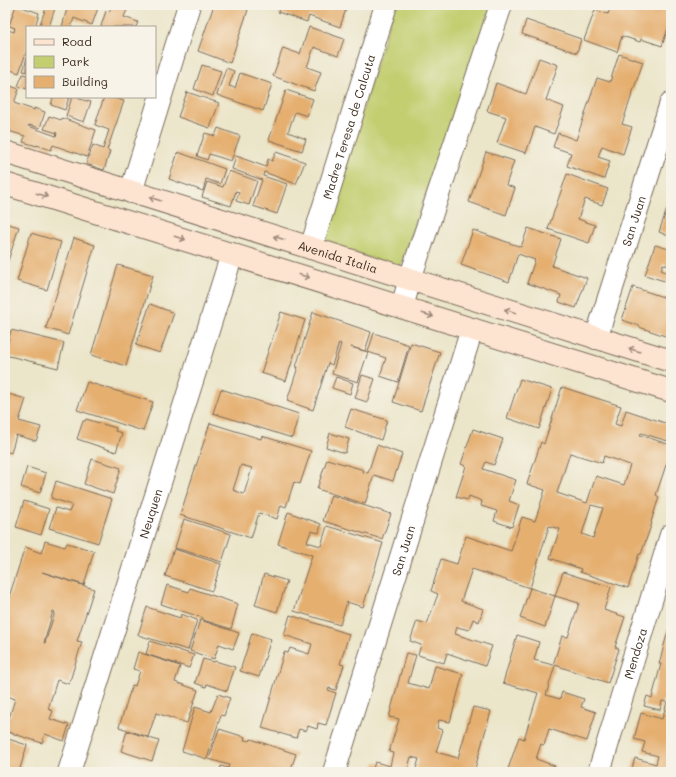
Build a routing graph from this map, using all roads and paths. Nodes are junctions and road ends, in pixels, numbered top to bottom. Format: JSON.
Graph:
{"nodes":[{"id":1,"x":188,"y":5,"type":"edge"},
{"id":2,"x":386,"y":5,"type":"edge"},
{"id":3,"x":501,"y":5,"type":"edge"},
{"id":4,"x":671,"y":103,"type":"edge"},
{"id":5,"x":5,"y":152,"type":"edge"},
{"id":6,"x":5,"y":184,"type":"edge"},
{"id":7,"x":131,"y":192,"type":"junction"},
{"id":8,"x":311,"y":248,"type":"junction"},
{"id":9,"x":232,"y":254,"type":"junction"},
{"id":10,"x":410,"y":279,"type":"junction"},
{"id":11,"x":402,"y":307,"type":"junction"},
{"id":12,"x":472,"y":329,"type":"junction"},
{"id":13,"x":596,"y":338,"type":"junction"},
{"id":14,"x":671,"y":361,"type":"edge"},
{"id":15,"x":671,"y":391,"type":"edge"},
{"id":16,"x":671,"y":535,"type":"edge"},
{"id":17,"x":69,"y":772,"type":"edge"},
{"id":18,"x":334,"y":772,"type":"edge"},
{"id":19,"x":599,"y":772,"type":"edge"}],
"edges":[{"from":1,"to":7,"type":"street"},
{"from":2,"to":8,"type":"street","name":"Madre Teresa de Calcuta"},
{"from":3,"to":10,"type":"street"},
{"from":4,"to":13,"type":"street","name":"San Juan"},
{"from":5,"to":7,"type":"main road","name":"Avenida Italia"},
{"from":6,"to":9,"type":"main road","one_way":true},
{"from":8,"to":7,"type":"main road","name":"Avenida Italia","one_way":true},
{"from":8,"to":10,"type":"main road","name":"Avenida Italia"},
{"from":9,"to":11,"type":"main road","one_way":true},
{"from":9,"to":17,"type":"street","name":"Neuquen"},
{"from":10,"to":11,"type":"street"},
{"from":13,"to":10,"type":"main road","name":"Avenida Italia","one_way":true},
{"from":11,"to":12,"type":"main road","one_way":true},
{"from":12,"to":15,"type":"main road"},
{"from":12,"to":18,"type":"street","name":"San Juan"},
{"from":14,"to":13,"type":"main road","name":"Avenida Italia","one_way":true},
{"from":16,"to":19,"type":"street","name":"Mendoza"}]}
